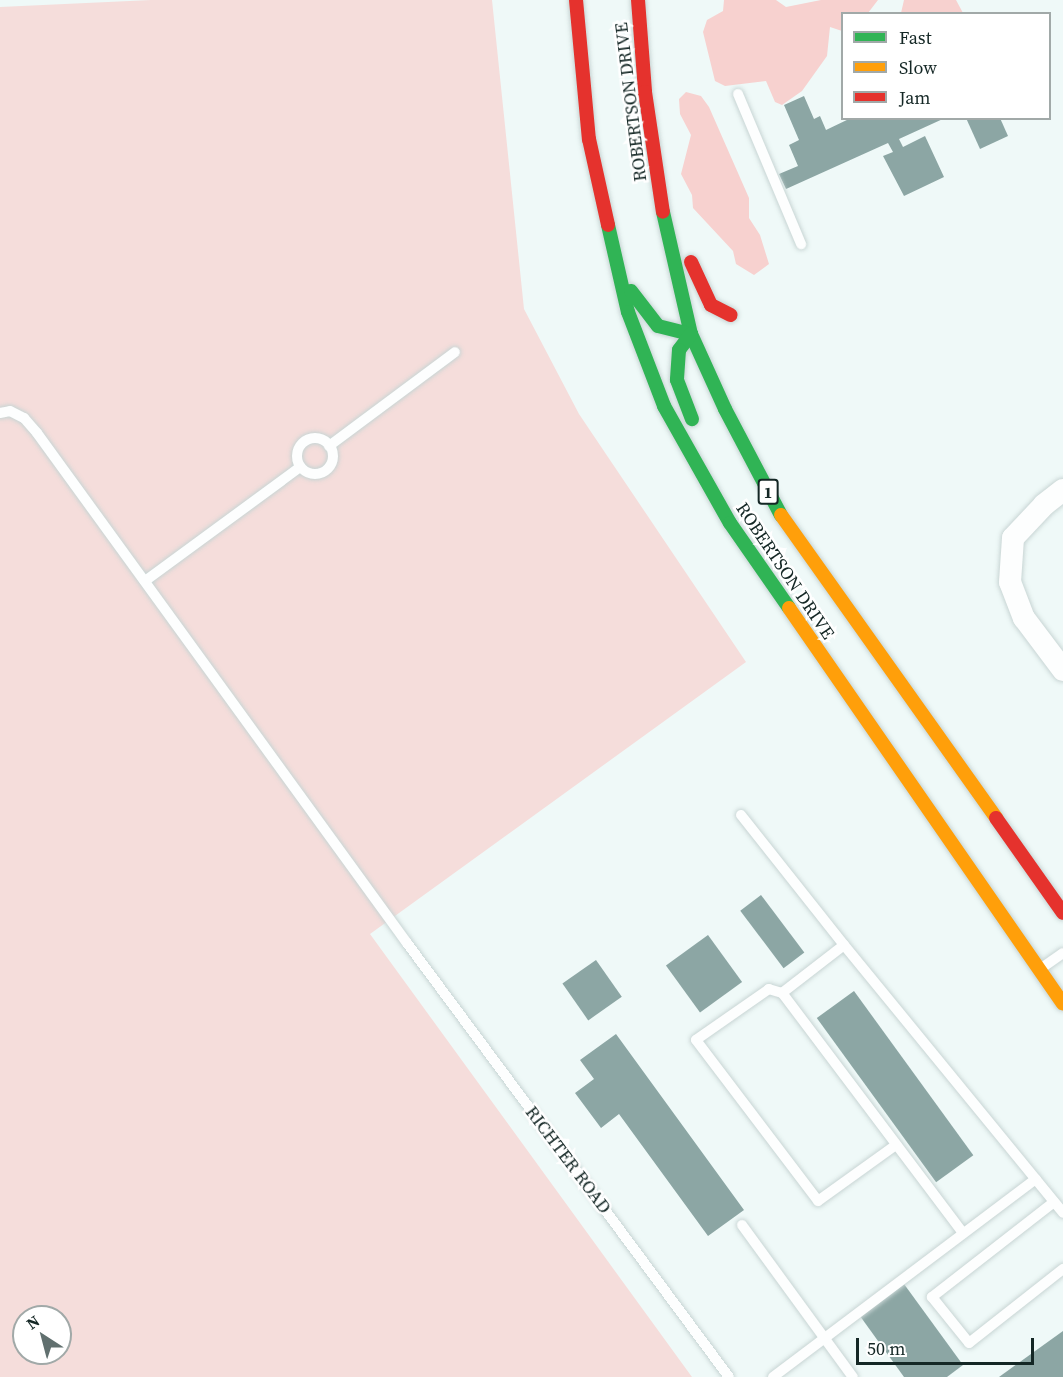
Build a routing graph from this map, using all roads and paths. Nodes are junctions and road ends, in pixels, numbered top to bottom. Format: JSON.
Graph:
{"nodes":[{"id":1,"x":576,"y":0,"type":"edge"},
{"id":2,"x":638,"y":0,"type":"edge"},
{"id":3,"x":738,"y":94,"type":"dead end"},
{"id":4,"x":649,"y":119,"type":"junction"},
{"id":5,"x":801,"y":244,"type":"dead end"},
{"id":6,"x":618,"y":268,"type":"junction"},
{"id":7,"x":731,"y":315,"type":"dead end"},
{"id":8,"x":690,"y":334,"type":"junction"},
{"id":9,"x":455,"y":352,"type":"dead end"},
{"id":10,"x":0,"y":413,"type":"edge"},
{"id":11,"x":698,"y":432,"type":"dead end"},
{"id":12,"x":329,"y":446,"type":"junction"},
{"id":13,"x":300,"y":467,"type":"junction"},
{"id":14,"x":718,"y":471,"type":"dead end"},
{"id":15,"x":1063,"y":490,"type":"edge"},
{"id":16,"x":145,"y":581,"type":"junction"},
{"id":17,"x":816,"y":649,"type":"junction"},
{"id":18,"x":1063,"y":670,"type":"edge"},
{"id":19,"x":741,"y":815,"type":"dead end"},
{"id":20,"x":1063,"y":913,"type":"edge"},
{"id":21,"x":844,"y":945,"type":"junction"},
{"id":22,"x":1063,"y":952,"type":"edge"},
{"id":23,"x":1038,"y":970,"type":"junction"},
{"id":24,"x":782,"y":993,"type":"junction"},
{"id":25,"x":1063,"y":1004,"type":"edge"},
{"id":26,"x":896,"y":1145,"type":"junction"},
{"id":27,"x":1036,"y":1179,"type":"junction"},
{"id":28,"x":1054,"y":1202,"type":"junction"},
{"id":29,"x":1063,"y":1213,"type":"edge"},
{"id":30,"x":742,"y":1225,"type":"dead end"},
{"id":31,"x":963,"y":1233,"type":"junction"},
{"id":32,"x":1063,"y":1269,"type":"edge"},
{"id":33,"x":826,"y":1336,"type":"junction"},
{"id":34,"x":729,"y":1377,"type":"edge"},
{"id":35,"x":773,"y":1377,"type":"edge"},
{"id":36,"x":853,"y":1377,"type":"edge"}],
"edges":[{"from":1,"to":6,"type":"highway","name":"ROBERTSON DRIVE"},
{"from":2,"to":4,"type":"highway","name":"ROBERTSON DRIVE","number":"1"},
{"from":3,"to":5,"type":"lane"},
{"from":4,"to":7,"type":"highway"},
{"from":4,"to":8,"type":"highway","name":"ROBERTSON DRIVE","number":"1"},
{"from":6,"to":8,"type":"highway"},
{"from":6,"to":17,"type":"highway","name":"ROBERTSON DRIVE"},
{"from":8,"to":11,"type":"highway"},
{"from":8,"to":20,"type":"highway","name":"ROBERTSON DRIVE","number":"1"},
{"from":9,"to":12,"type":"lane"},
{"from":10,"to":16,"type":"lane","name":"RICHTER ROAD"},
{"from":12,"to":13,"type":"lane"},
{"from":12,"to":13,"type":"lane"},
{"from":13,"to":16,"type":"lane"},
{"from":14,"to":17,"type":"highway"},
{"from":15,"to":18,"type":"street"},
{"from":16,"to":34,"type":"lane","name":"RICHTER ROAD"},
{"from":17,"to":23,"type":"highway","name":"ROBERTSON DRIVE"},
{"from":19,"to":21,"type":"lane"},
{"from":21,"to":24,"type":"lane"},
{"from":21,"to":27,"type":"lane"},
{"from":22,"to":23,"type":"lane"},
{"from":23,"to":25,"type":"highway","name":"ROBERTSON DRIVE"},
{"from":24,"to":26,"type":"lane"},
{"from":24,"to":26,"type":"lane"},
{"from":26,"to":31,"type":"lane"},
{"from":27,"to":28,"type":"lane"},
{"from":27,"to":31,"type":"lane"},
{"from":28,"to":29,"type":"lane"},
{"from":28,"to":32,"type":"lane"},
{"from":30,"to":33,"type":"lane"},
{"from":31,"to":33,"type":"lane"},
{"from":33,"to":35,"type":"lane"},
{"from":33,"to":36,"type":"lane"}]}
